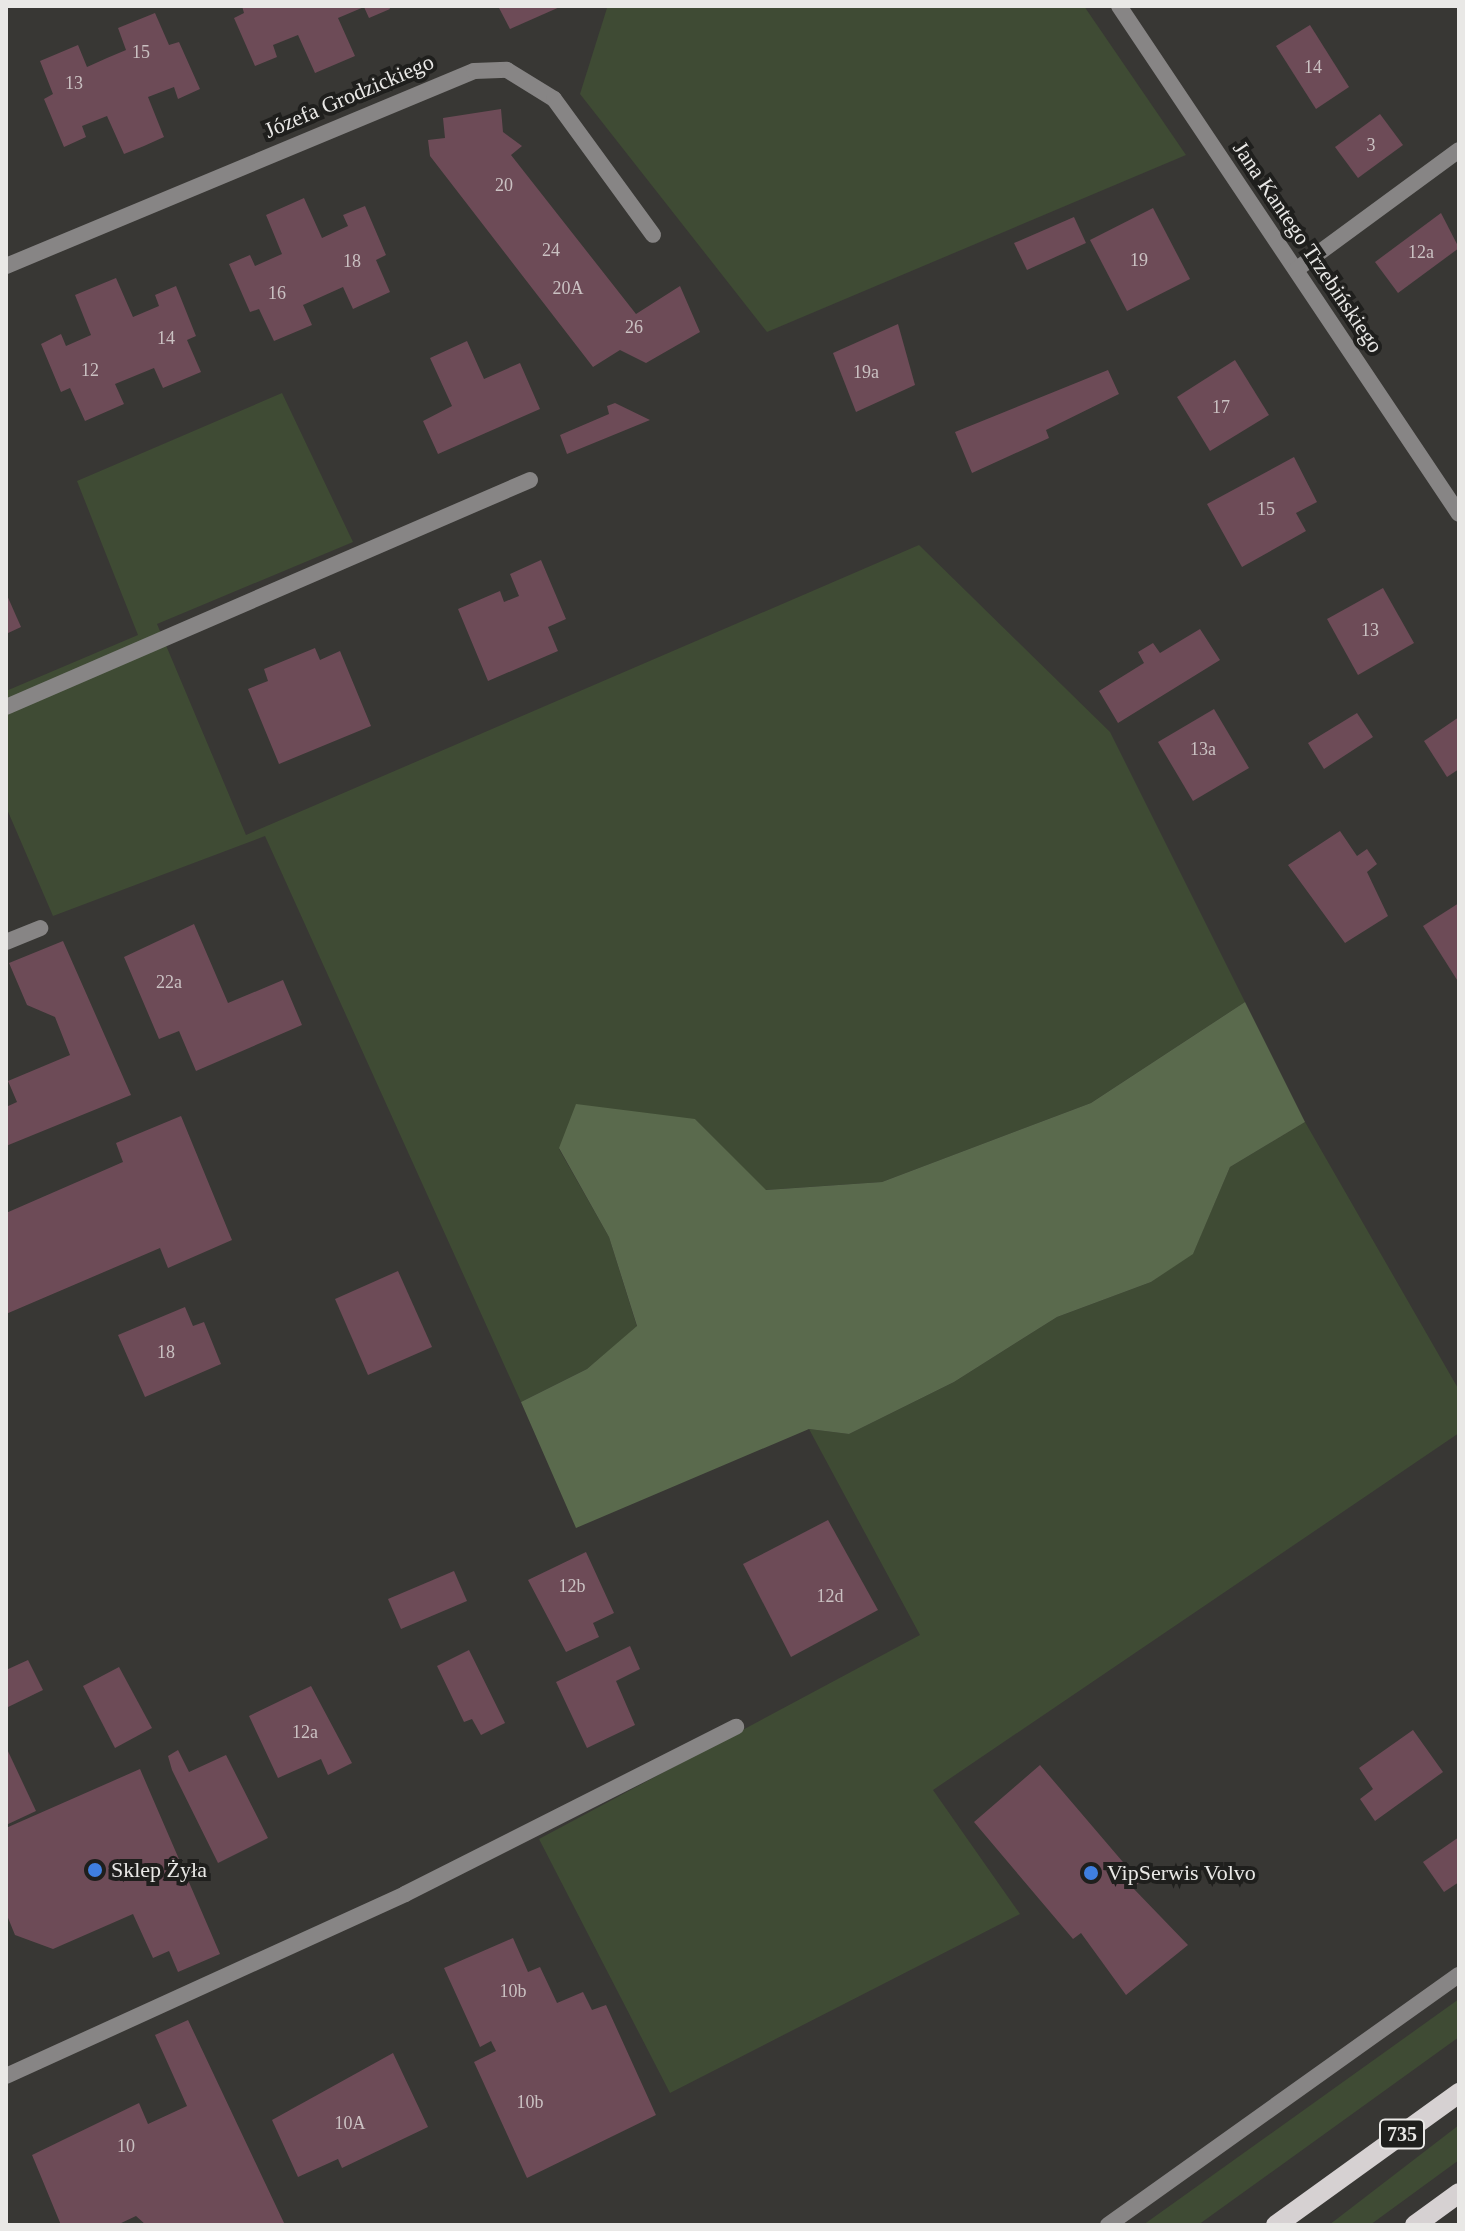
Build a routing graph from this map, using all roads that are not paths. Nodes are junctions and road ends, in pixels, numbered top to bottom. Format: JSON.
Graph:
{"nodes":[{"id":1,"x":1119,"y":6,"type":"edge"},
{"id":2,"x":1459,"y":150,"type":"edge"},
{"id":3,"x":653,"y":235,"type":"dead end"},
{"id":4,"x":6,"y":266,"type":"edge"},
{"id":5,"x":1297,"y":269,"type":"junction"},
{"id":6,"x":530,"y":480,"type":"dead end"},
{"id":7,"x":1459,"y":514,"type":"edge"},
{"id":8,"x":6,"y":707,"type":"edge"},
{"id":9,"x":40,"y":928,"type":"dead end"},
{"id":10,"x":6,"y":942,"type":"edge"},
{"id":11,"x":736,"y":1727,"type":"dead end"},
{"id":12,"x":1459,"y":1975,"type":"edge"},
{"id":13,"x":6,"y":2076,"type":"edge"},
{"id":14,"x":1459,"y":2093,"type":"edge"},
{"id":15,"x":1459,"y":2193,"type":"edge"},
{"id":16,"x":1108,"y":2225,"type":"edge"},
{"id":17,"x":1276,"y":2225,"type":"edge"},
{"id":18,"x":1415,"y":2225,"type":"edge"}],
"edges":[{"from":1,"to":5,"type":"street","name":"Jana Kantego Trzebińskiego"},
{"from":2,"to":5,"type":"street"},
{"from":3,"to":4,"type":"street","name":"Józefa Grodzickiego"},
{"from":5,"to":7,"type":"street","name":"Jana Kantego Trzebińskiego"},
{"from":6,"to":8,"type":"street"},
{"from":9,"to":10,"type":"street"},
{"from":11,"to":13,"type":"street"},
{"from":12,"to":16,"type":"street"},
{"from":14,"to":17,"type":"main road","number":"735"},
{"from":15,"to":18,"type":"main road"}]}
